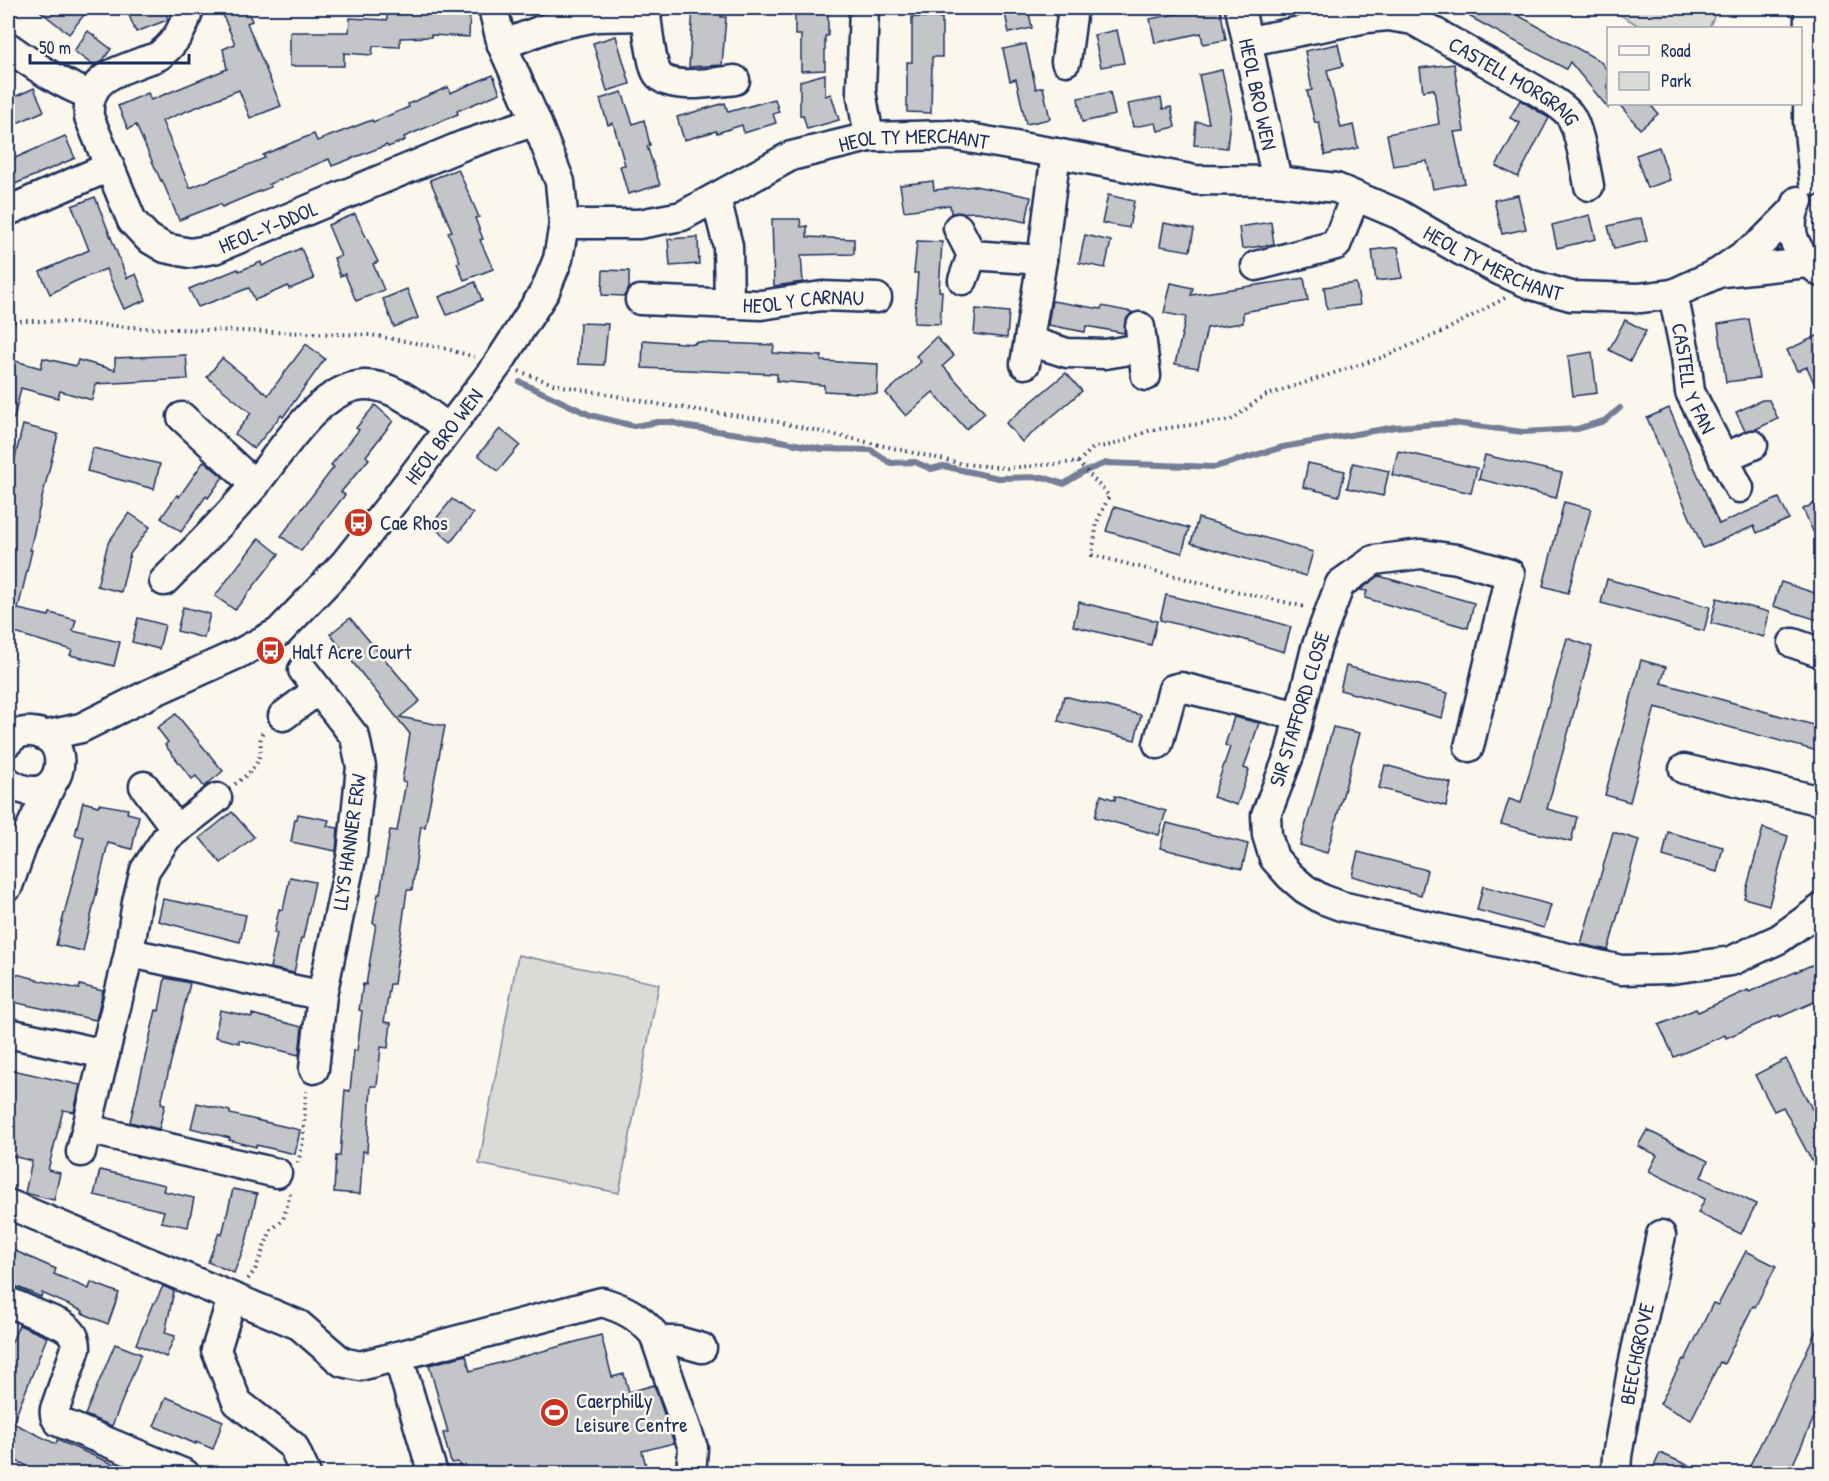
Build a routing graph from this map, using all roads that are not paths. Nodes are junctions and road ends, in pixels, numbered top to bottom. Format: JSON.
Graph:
{"nodes":[{"id":1,"x":189,"y":8,"type":"edge"},
{"id":2,"x":493,"y":8,"type":"edge"},
{"id":3,"x":864,"y":8,"type":"edge"},
{"id":4,"x":1073,"y":8,"type":"edge"},
{"id":5,"x":1240,"y":8,"type":"edge"},
{"id":6,"x":1809,"y":8,"type":"edge"},
{"id":7,"x":647,"y":12,"type":"edge"},
{"id":8,"x":1249,"y":41,"type":"junction"},
{"id":9,"x":502,"y":45,"type":"junction"},
{"id":10,"x":8,"y":47,"type":"edge"},
{"id":11,"x":1809,"y":47,"type":"junction"},
{"id":12,"x":1066,"y":61,"type":"dead end"},
{"id":13,"x":735,"y":80,"type":"dead end"},
{"id":14,"x":1821,"y":86,"type":"edge"},
{"id":15,"x":91,"y":95,"type":"junction"},
{"id":16,"x":536,"y":121,"type":"junction"},
{"id":17,"x":869,"y":137,"type":"junction"},
{"id":18,"x":1056,"y":153,"type":"junction"},
{"id":19,"x":109,"y":167,"type":"junction"},
{"id":20,"x":1818,"y":179,"type":"edge"},
{"id":21,"x":1277,"y":181,"type":"junction"},
{"id":22,"x":1589,"y":186,"type":"dead end"},
{"id":23,"x":1355,"y":197,"type":"junction"},
{"id":24,"x":716,"y":198,"type":"junction"},
{"id":25,"x":8,"y":211,"type":"edge"},
{"id":26,"x":1793,"y":211,"type":"junction"},
{"id":27,"x":564,"y":224,"type":"junction"},
{"id":28,"x":958,"y":228,"type":"dead end"},
{"id":29,"x":1042,"y":260,"type":"junction"},
{"id":30,"x":1256,"y":266,"type":"dead end"},
{"id":31,"x":1814,"y":268,"type":"edge"},
{"id":32,"x":1718,"y":273,"type":"junction"},
{"id":33,"x":1672,"y":294,"type":"junction"},
{"id":34,"x":877,"y":298,"type":"dead end"},
{"id":35,"x":640,"y":300,"type":"dead end"},
{"id":36,"x":729,"y":304,"type":"junction"},
{"id":37,"x":1146,"y":376,"type":"dead end"},
{"id":38,"x":182,"y":417,"type":"dead end"},
{"id":39,"x":448,"y":428,"type":"junction"},
{"id":40,"x":1753,"y":446,"type":"dead end"},
{"id":41,"x":1724,"y":458,"type":"junction"},
{"id":42,"x":255,"y":485,"type":"junction"},
{"id":43,"x":1739,"y":488,"type":"dead end"},
{"id":44,"x":164,"y":581,"type":"dead end"},
{"id":45,"x":1793,"y":643,"type":"dead end"},
{"id":46,"x":1821,"y":653,"type":"edge"},
{"id":47,"x":283,"y":716,"type":"road end"},
{"id":48,"x":1299,"y":716,"type":"junction"},
{"id":49,"x":81,"y":728,"type":"junction"},
{"id":50,"x":44,"y":735,"type":"junction"},
{"id":51,"x":9,"y":736,"type":"edge"},
{"id":52,"x":1158,"y":744,"type":"dead end"},
{"id":53,"x":1469,"y":747,"type":"dead end"},
{"id":54,"x":1684,"y":769,"type":"dead end"},
{"id":55,"x":56,"y":774,"type":"junction"},
{"id":56,"x":12,"y":785,"type":"edge"},
{"id":57,"x":144,"y":786,"type":"dead end"},
{"id":58,"x":218,"y":798,"type":"road end"},
{"id":59,"x":1821,"y":801,"type":"edge"},
{"id":60,"x":176,"y":830,"type":"junction"},
{"id":61,"x":23,"y":844,"type":"junction"},
{"id":62,"x":8,"y":886,"type":"edge"},
{"id":63,"x":1821,"y":908,"type":"edge"},
{"id":64,"x":129,"y":953,"type":"junction"},
{"id":65,"x":322,"y":995,"type":"junction"},
{"id":66,"x":8,"y":1033,"type":"edge"},
{"id":67,"x":105,"y":1054,"type":"junction"},
{"id":68,"x":314,"y":1069,"type":"dead end"},
{"id":69,"x":277,"y":1173,"type":"dead end"},
{"id":70,"x":8,"y":1203,"type":"edge"},
{"id":71,"x":1661,"y":1235,"type":"dead end"},
{"id":72,"x":232,"y":1298,"type":"junction"},
{"id":73,"x":8,"y":1302,"type":"edge"},
{"id":74,"x":657,"y":1341,"type":"junction"},
{"id":75,"x":702,"y":1348,"type":"dead end"},
{"id":76,"x":398,"y":1356,"type":"junction"},
{"id":77,"x":185,"y":1473,"type":"edge"},
{"id":78,"x":306,"y":1473,"type":"edge"},
{"id":79,"x":433,"y":1473,"type":"edge"},
{"id":80,"x":691,"y":1473,"type":"edge"},
{"id":81,"x":1616,"y":1473,"type":"edge"}],
"edges":[{"from":1,"to":15,"type":"street"},
{"from":2,"to":9,"type":"street","name":"HEOL BRO WEN"},
{"from":3,"to":17,"type":"street"},
{"from":4,"to":12,"type":"street"},
{"from":5,"to":8,"type":"street","name":"HEOL BRO WEN"},
{"from":6,"to":11,"type":"street"},
{"from":7,"to":9,"type":"street"},
{"from":7,"to":13,"type":"street"},
{"from":8,"to":21,"type":"street","name":"HEOL BRO WEN"},
{"from":8,"to":22,"type":"street","name":"CASTELL MORGRAIG"},
{"from":9,"to":16,"type":"street","name":"HEOL BRO WEN"},
{"from":10,"to":15,"type":"street"},
{"from":11,"to":14,"type":"street"},
{"from":11,"to":20,"type":"street"},
{"from":15,"to":19,"type":"street","name":"HEOL-Y-DDOL"},
{"from":16,"to":19,"type":"street","name":"HEOL-Y-DDOL"},
{"from":16,"to":27,"type":"street","name":"HEOL BRO WEN"},
{"from":17,"to":18,"type":"street","name":"HEOL TY MERCHANT"},
{"from":17,"to":24,"type":"street","name":"HEOL TY MERCHANT"},
{"from":18,"to":21,"type":"street","name":"HEOL TY MERCHANT"},
{"from":18,"to":29,"type":"street"},
{"from":19,"to":25,"type":"street"},
{"from":20,"to":26,"type":"street","name":"HEOL TY MERCHANT"},
{"from":21,"to":23,"type":"street","name":"HEOL TY MERCHANT"},
{"from":23,"to":30,"type":"street"},
{"from":23,"to":33,"type":"street","name":"HEOL TY MERCHANT"},
{"from":24,"to":27,"type":"street","name":"HEOL TY MERCHANT"},
{"from":24,"to":36,"type":"street","name":"HEOL Y CARNAU"},
{"from":26,"to":31,"type":"street"},
{"from":26,"to":32,"type":"street","name":"HEOL TY MERCHANT"},
{"from":27,"to":39,"type":"street","name":"HEOL BRO WEN"},
{"from":28,"to":29,"type":"street"},
{"from":29,"to":37,"type":"street"},
{"from":31,"to":32,"type":"street","name":"HEOL TY MERCHANT"},
{"from":32,"to":33,"type":"street","name":"HEOL TY MERCHANT"},
{"from":33,"to":41,"type":"street","name":"CASTELL Y FAN"},
{"from":34,"to":36,"type":"street","name":"HEOL Y CARNAU"},
{"from":35,"to":36,"type":"street","name":"HEOL Y CARNAU"},
{"from":38,"to":42,"type":"street"},
{"from":39,"to":42,"type":"street"},
{"from":39,"to":49,"type":"street","name":"HEOL BRO WEN"},
{"from":40,"to":41,"type":"street","name":"CASTELL Y FAN"},
{"from":41,"to":43,"type":"street","name":"CASTELL Y FAN"},
{"from":42,"to":44,"type":"street"},
{"from":45,"to":46,"type":"street"},
{"from":47,"to":65,"type":"street","name":"LLYS HANNER ERW"},
{"from":48,"to":52,"type":"street"},
{"from":48,"to":53,"type":"street","name":"SIR STAFFORD CLOSE"},
{"from":48,"to":63,"type":"street","name":"SIR STAFFORD CLOSE"},
{"from":49,"to":50,"type":"street","name":"HEOL BRO WEN"},
{"from":49,"to":55,"type":"street"},
{"from":50,"to":51,"type":"street","name":"HEOL BRO WEN"},
{"from":50,"to":55,"type":"street"},
{"from":54,"to":59,"type":"street"},
{"from":55,"to":56,"type":"street"},
{"from":55,"to":61,"type":"street"},
{"from":56,"to":61,"type":"street"},
{"from":57,"to":60,"type":"street"},
{"from":58,"to":60,"type":"street"},
{"from":60,"to":64,"type":"street"},
{"from":61,"to":62,"type":"street"},
{"from":64,"to":65,"type":"street"},
{"from":64,"to":67,"type":"street"},
{"from":65,"to":68,"type":"street","name":"LLYS HANNER ERW"},
{"from":66,"to":67,"type":"street"},
{"from":67,"to":69,"type":"street"},
{"from":70,"to":72,"type":"street"},
{"from":71,"to":81,"type":"street","name":"BEECHGROVE"},
{"from":72,"to":76,"type":"street"},
{"from":72,"to":78,"type":"street"},
{"from":73,"to":77,"type":"street"},
{"from":74,"to":75,"type":"street"},
{"from":74,"to":76,"type":"street"},
{"from":74,"to":80,"type":"street"},
{"from":76,"to":79,"type":"street"}]}
